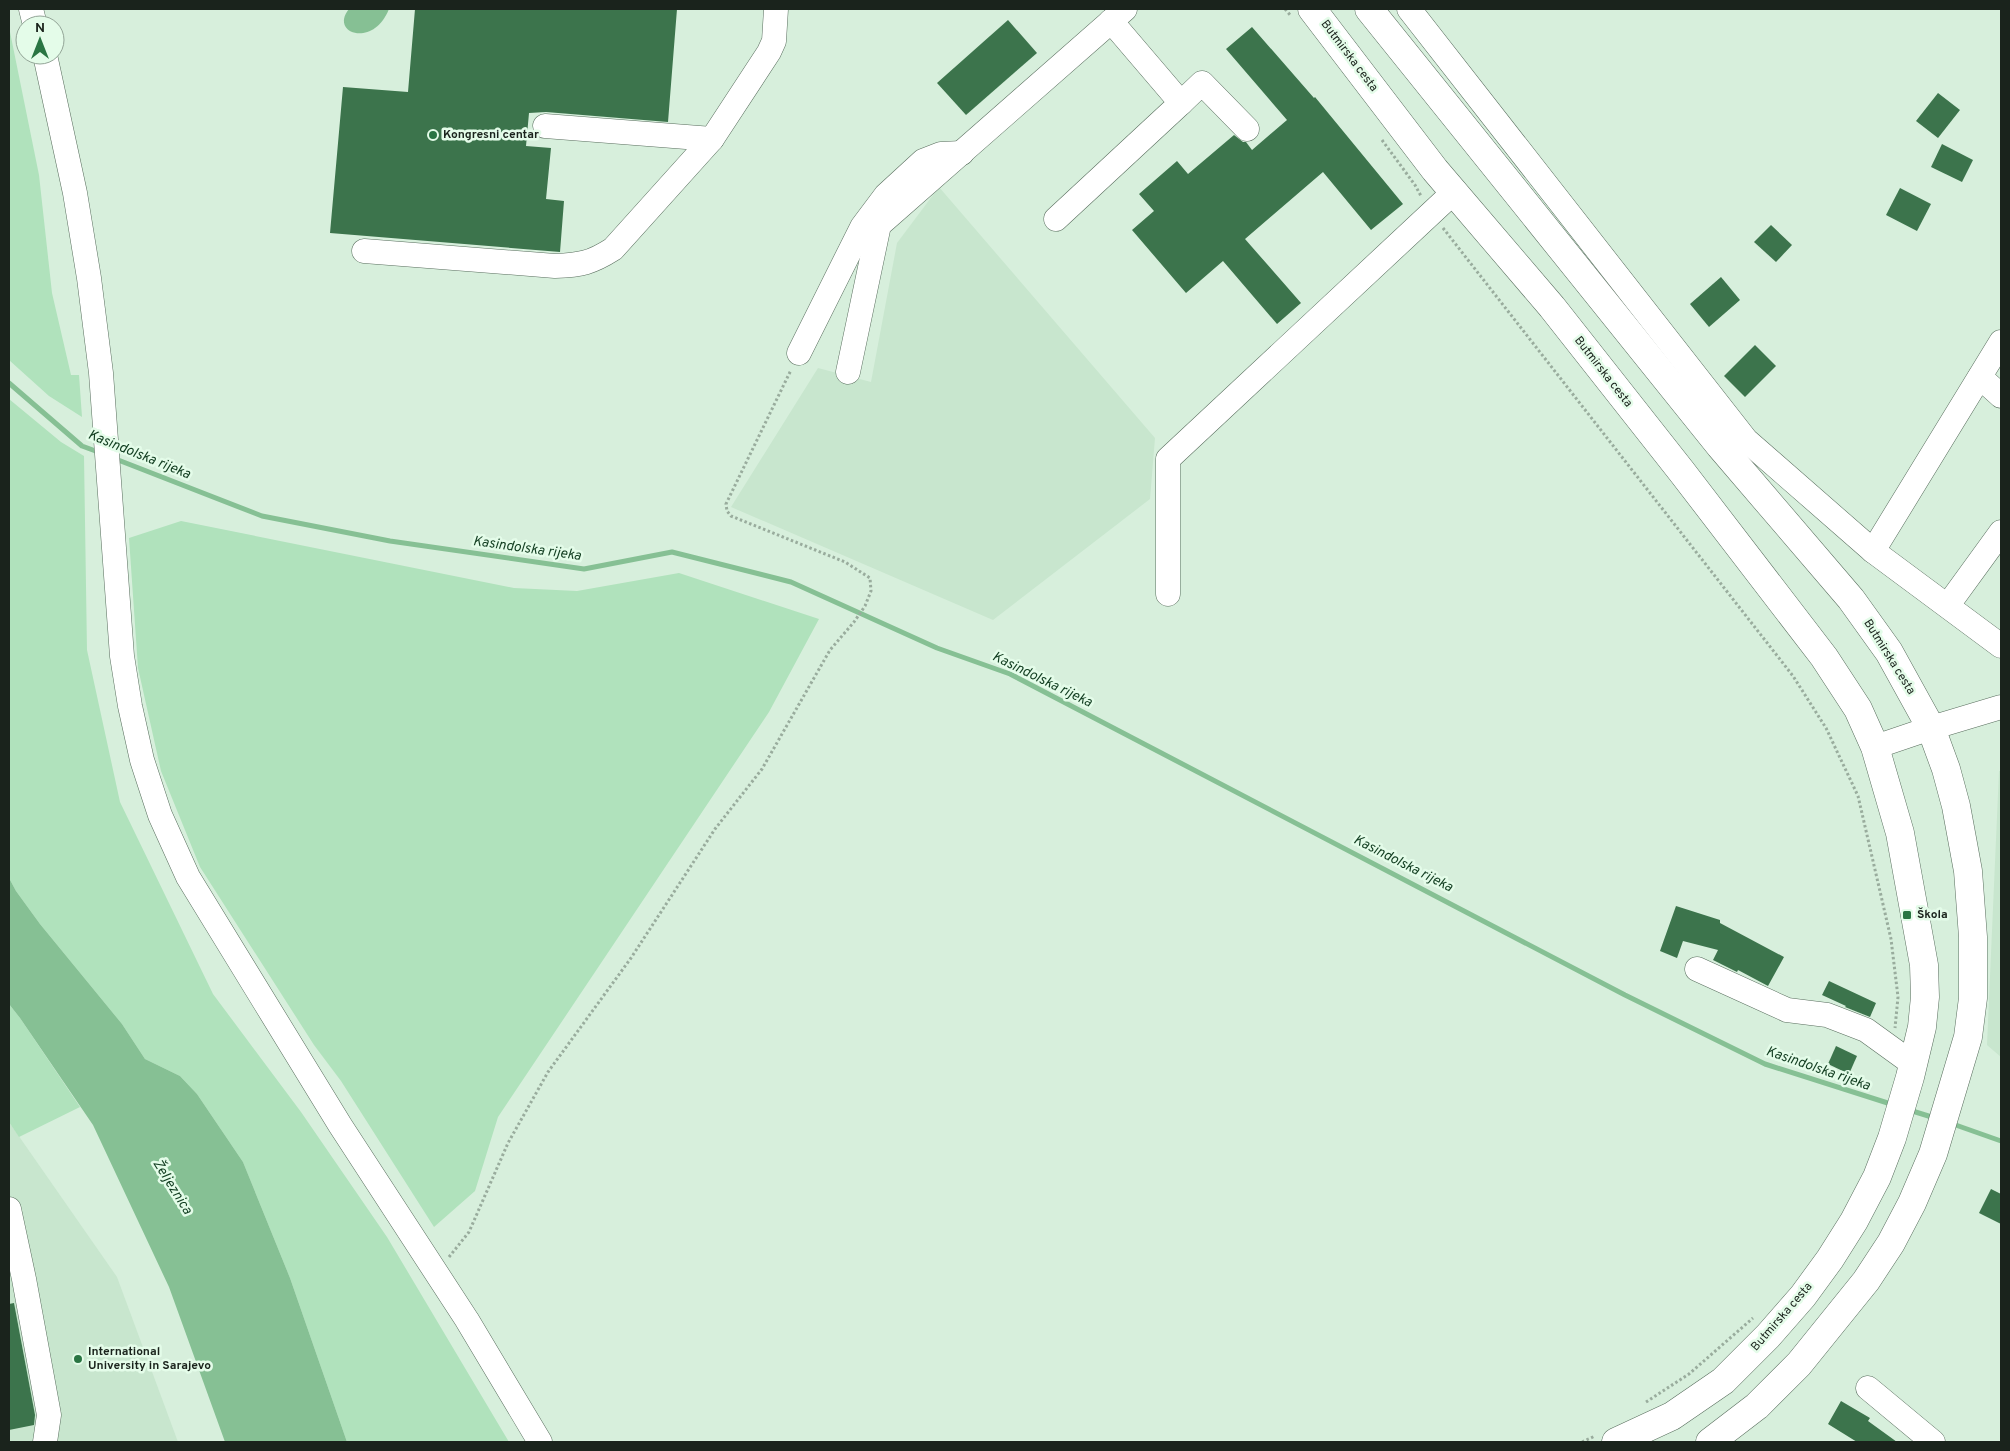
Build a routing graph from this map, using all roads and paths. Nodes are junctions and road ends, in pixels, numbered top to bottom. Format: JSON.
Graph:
{"nodes":[{"id":1,"x":776,"y":9,"type":"edge"},
{"id":2,"x":1285,"y":9,"type":"edge"},
{"id":3,"x":1369,"y":9,"type":"edge"},
{"id":4,"x":1409,"y":9,"type":"edge"},
{"id":5,"x":1302,"y":13,"type":"edge"},
{"id":6,"x":1118,"y":15,"type":"edge"},
{"id":7,"x":46,"y":65,"type":"edge"},
{"id":8,"x":1181,"y":103,"type":"junction"},
{"id":9,"x":545,"y":126,"type":"dead end"},
{"id":10,"x":1247,"y":129,"type":"dead end"},
{"id":11,"x":1380,"y":137,"type":"dead end"},
{"id":12,"x":712,"y":139,"type":"junction"},
{"id":13,"x":962,"y":153,"type":"junction"},
{"id":14,"x":1454,"y":191,"type":"junction"},
{"id":15,"x":1430,"y":212,"type":"junction"},
{"id":16,"x":1056,"y":219,"type":"dead end"},
{"id":17,"x":364,"y":251,"type":"dead end"},
{"id":18,"x":2001,"y":342,"type":"edge"},
{"id":19,"x":799,"y":353,"type":"joint"},
{"id":20,"x":848,"y":372,"type":"dead end"},
{"id":21,"x":1980,"y":378,"type":"junction"},
{"id":22,"x":2001,"y":396,"type":"edge"},
{"id":23,"x":2001,"y":532,"type":"edge"},
{"id":24,"x":1873,"y":551,"type":"junction"},
{"id":25,"x":1168,"y":594,"type":"dead end"},
{"id":26,"x":1948,"y":605,"type":"junction"},
{"id":27,"x":2001,"y":646,"type":"edge"},
{"id":28,"x":2001,"y":707,"type":"edge"},
{"id":29,"x":1931,"y":728,"type":"junction"},
{"id":30,"x":1875,"y":747,"type":"junction"},
{"id":31,"x":1697,"y":969,"type":"dead end"},
{"id":32,"x":1906,"y":1063,"type":"junction"},
{"id":33,"x":9,"y":1209,"type":"edge"},
{"id":34,"x":436,"y":1273,"type":"junction"},
{"id":35,"x":1753,"y":1317,"type":"dead end"},
{"id":36,"x":1868,"y":1388,"type":"dead end"},
{"id":37,"x":1639,"y":1407,"type":"dead end"},
{"id":38,"x":1607,"y":1438,"type":"edge"},
{"id":39,"x":45,"y":1442,"type":"edge"},
{"id":40,"x":540,"y":1442,"type":"edge"},
{"id":41,"x":1582,"y":1442,"type":"edge"},
{"id":42,"x":1710,"y":1442,"type":"edge"},
{"id":43,"x":1933,"y":1442,"type":"edge"}],
"edges":[{"from":1,"to":12,"type":"street"},
{"from":2,"to":5,"type":"path"},
{"from":3,"to":29,"type":"main road","name":"Butmirska cesta"},
{"from":4,"to":24,"type":"street"},
{"from":5,"to":14,"type":"main road","name":"Butmirska cesta"},
{"from":6,"to":8,"type":"street"},
{"from":6,"to":13,"type":"street"},
{"from":7,"to":34,"type":"street"},
{"from":8,"to":10,"type":"street"},
{"from":8,"to":16,"type":"street"},
{"from":9,"to":12,"type":"street"},
{"from":11,"to":15,"type":"path"},
{"from":12,"to":17,"type":"street"},
{"from":13,"to":19,"type":"street"},
{"from":13,"to":20,"type":"street"},
{"from":14,"to":15,"type":"street"},
{"from":14,"to":30,"type":"main road","name":"Butmirska cesta"},
{"from":15,"to":25,"type":"street"},
{"from":15,"to":32,"type":"path"},
{"from":18,"to":21,"type":"street"},
{"from":19,"to":34,"type":"path"},
{"from":21,"to":22,"type":"street"},
{"from":21,"to":24,"type":"street"},
{"from":23,"to":26,"type":"street"},
{"from":24,"to":26,"type":"street"},
{"from":26,"to":27,"type":"street"},
{"from":28,"to":29,"type":"street"},
{"from":29,"to":30,"type":"street"},
{"from":29,"to":42,"type":"main road","name":"Butmirska cesta"},
{"from":30,"to":32,"type":"main road","name":"Butmirska cesta"},
{"from":31,"to":32,"type":"street"},
{"from":32,"to":38,"type":"main road","name":"Butmirska cesta"},
{"from":33,"to":39,"type":"street"},
{"from":34,"to":40,"type":"street"},
{"from":35,"to":37,"type":"path"},
{"from":36,"to":43,"type":"street"},
{"from":38,"to":41,"type":"path"}]}
